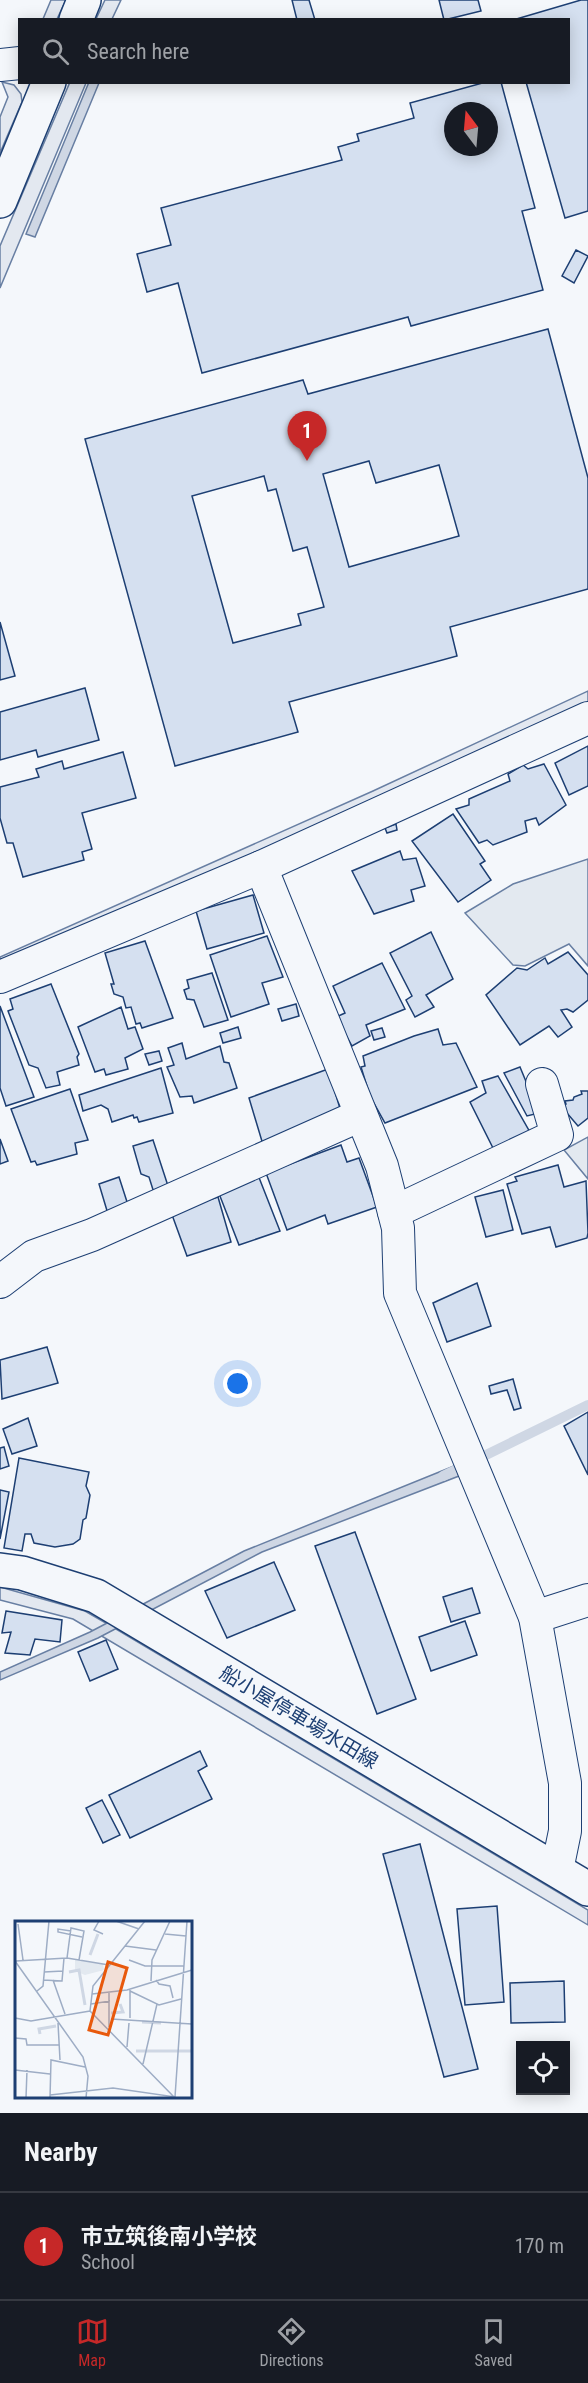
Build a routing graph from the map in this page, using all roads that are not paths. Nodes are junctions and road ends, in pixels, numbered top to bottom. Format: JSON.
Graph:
{"nodes":[{"id":1,"x":84,"y":0,"type":"edge"},
{"id":2,"x":77,"y":18,"type":"edge"},
{"id":3,"x":18,"y":63,"type":"edge"},
{"id":4,"x":0,"y":65,"type":"edge"},
{"id":5,"x":48,"y":84,"type":"edge"},
{"id":6,"x":0,"y":201,"type":"edge"},
{"id":7,"x":588,"y":718,"type":"edge"},
{"id":8,"x":261,"y":867,"type":"junction"},
{"id":9,"x":0,"y":976,"type":"edge"},
{"id":10,"x":542,"y":1084,"type":"dead end"},
{"id":11,"x":362,"y":1115,"type":"junction"},
{"id":12,"x":394,"y":1212,"type":"junction"},
{"id":13,"x":0,"y":1282,"type":"edge"},
{"id":14,"x":0,"y":1570,"type":"edge"},
{"id":15,"x":588,"y":1600,"type":"edge"},
{"id":16,"x":535,"y":1617,"type":"junction"},
{"id":17,"x":557,"y":1870,"type":"junction"},
{"id":18,"x":588,"y":1889,"type":"edge"}],
"edges":[{"from":1,"to":2,"type":"main road"},
{"from":3,"to":4,"type":"street"},
{"from":5,"to":6,"type":"main road"},
{"from":7,"to":8,"type":"street"},
{"from":8,"to":9,"type":"street"},
{"from":8,"to":11,"type":"street"},
{"from":10,"to":12,"type":"street"},
{"from":11,"to":12,"type":"street"},
{"from":11,"to":13,"type":"street"},
{"from":12,"to":16,"type":"street"},
{"from":14,"to":17,"type":"main road","name":"船小屋停車場水田線"},
{"from":15,"to":16,"type":"street"},
{"from":16,"to":17,"type":"street"},
{"from":17,"to":18,"type":"main road","name":"船小屋停車場水田線"}]}
